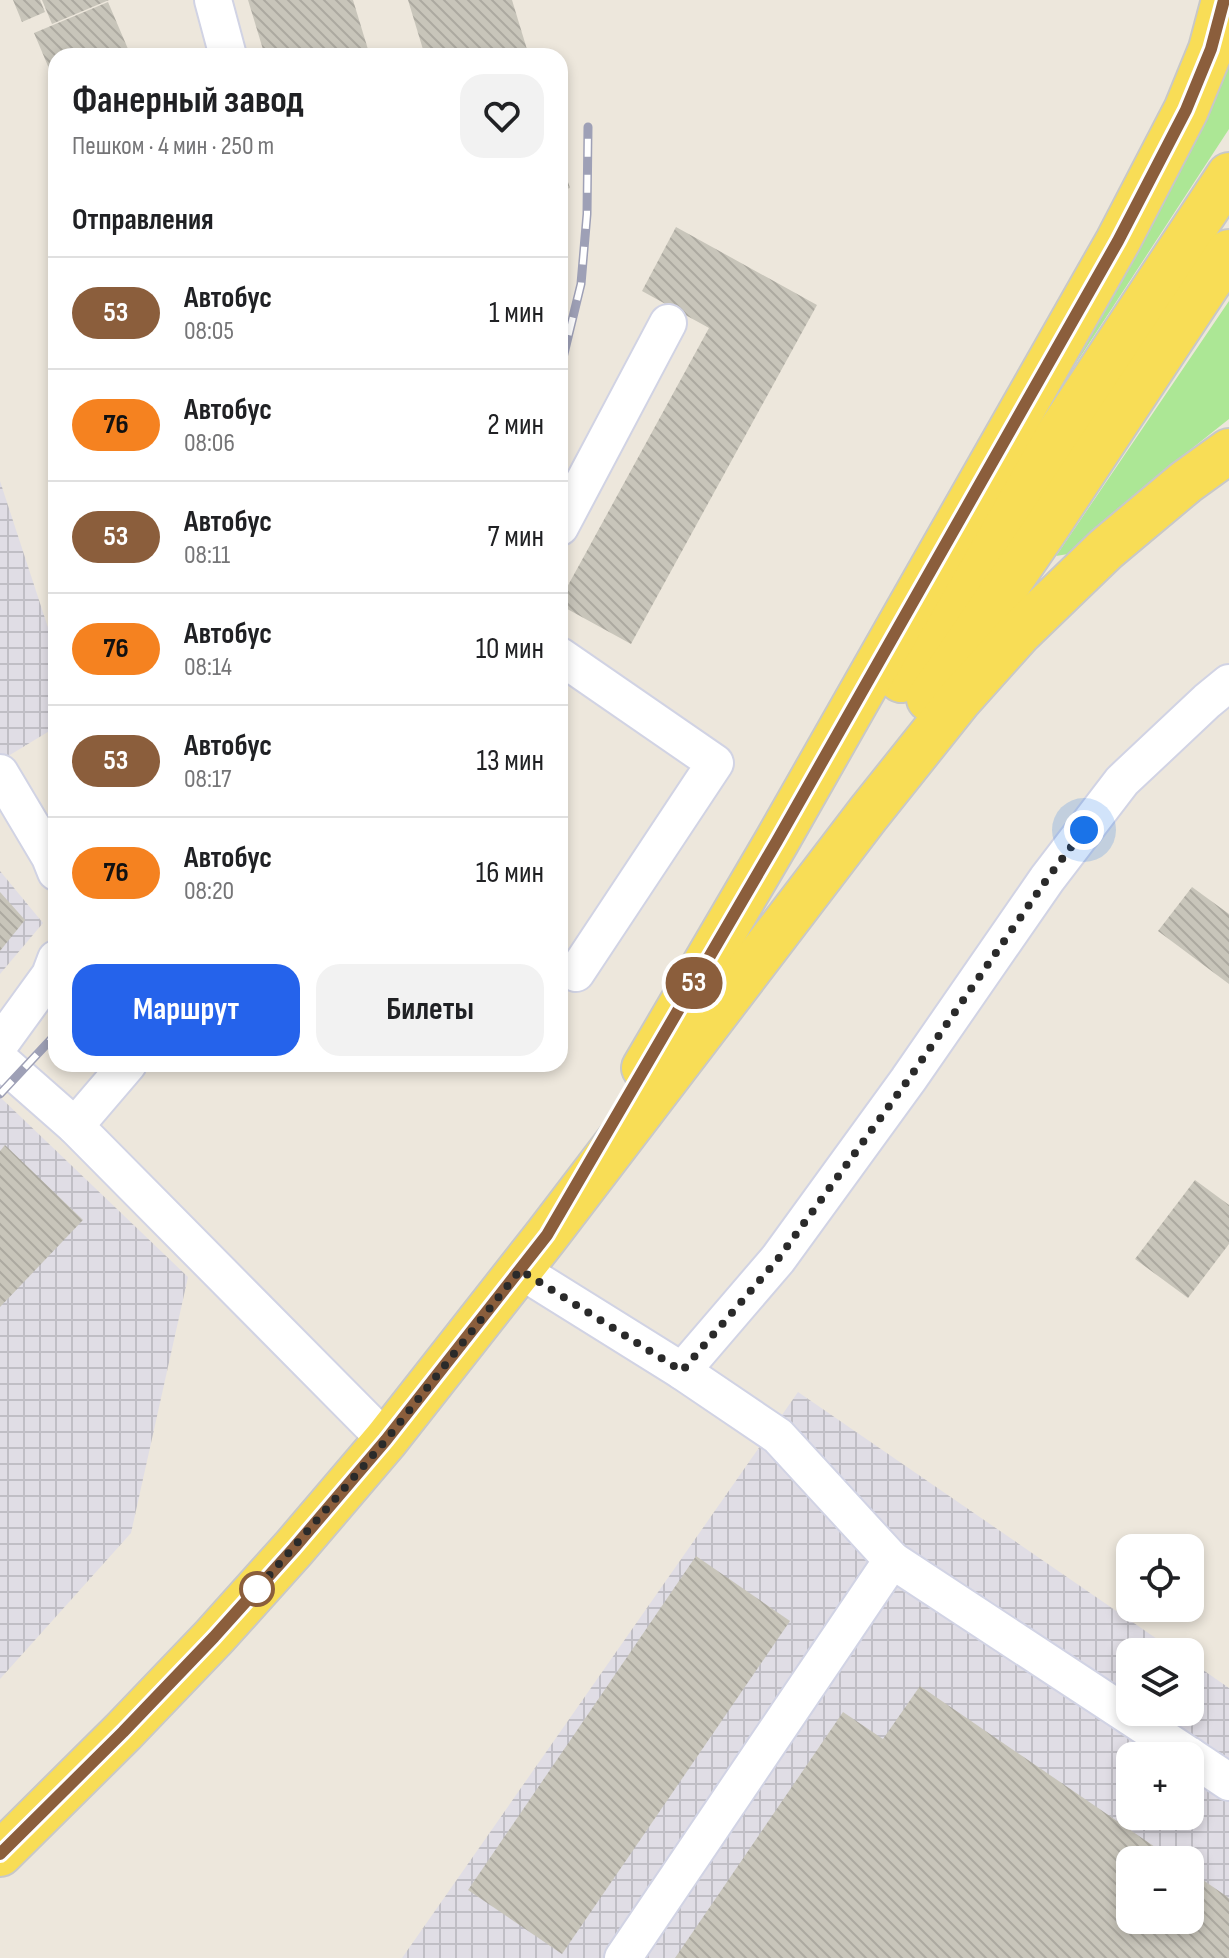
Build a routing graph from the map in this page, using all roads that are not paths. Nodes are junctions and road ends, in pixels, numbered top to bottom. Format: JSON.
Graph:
{"nodes":[{"id":1,"x":213,"y":0,"type":"edge"},
{"id":2,"x":1224,"y":0,"type":"edge"},
{"id":3,"x":226,"y":48,"type":"edge"},
{"id":4,"x":1229,"y":175,"type":"edge"},
{"id":5,"x":1229,"y":252,"type":"edge"},
{"id":6,"x":668,"y":323,"type":"dead end"},
{"id":7,"x":1229,"y":451,"type":"edge"},
{"id":8,"x":568,"y":512,"type":"edge"},
{"id":9,"x":568,"y":662,"type":"edge"},
{"id":10,"x":1229,"y":683,"type":"edge"},
{"id":11,"x":0,"y":773,"type":"edge"},
{"id":12,"x":48,"y":854,"type":"edge"},
{"id":13,"x":576,"y":973,"type":"dead end"},
{"id":14,"x":48,"y":978,"type":"edge"},
{"id":15,"x":0,"y":1044,"type":"edge"},
{"id":16,"x":0,"y":1060,"type":"edge"},
{"id":17,"x":121,"y":1072,"type":"edge"},
{"id":18,"x":75,"y":1126,"type":"junction"},
{"id":19,"x":533,"y":1252,"type":"junction"},
{"id":20,"x":682,"y":1371,"type":"junction"},
{"id":21,"x":386,"y":1440,"type":"junction"},
{"id":22,"x":892,"y":1560,"type":"junction"},
{"id":23,"x":1169,"y":1742,"type":"edge"},
{"id":24,"x":1204,"y":1765,"type":"edge"},
{"id":25,"x":1229,"y":1782,"type":"edge"},
{"id":26,"x":0,"y":1854,"type":"edge"},
{"id":27,"x":623,"y":1958,"type":"edge"}],
"edges":[{"from":1,"to":3,"type":"lane"},
{"from":2,"to":19,"type":"main road"},
{"from":4,"to":19,"type":"main road"},
{"from":5,"to":19,"type":"main road"},
{"from":6,"to":8,"type":"lane"},
{"from":7,"to":19,"type":"main road"},
{"from":9,"to":13,"type":"lane"},
{"from":10,"to":20,"type":"lane"},
{"from":11,"to":12,"type":"lane"},
{"from":14,"to":15,"type":"lane"},
{"from":16,"to":18,"type":"lane"},
{"from":17,"to":18,"type":"lane"},
{"from":18,"to":21,"type":"lane"},
{"from":19,"to":20,"type":"lane"},
{"from":19,"to":21,"type":"main road"},
{"from":20,"to":22,"type":"lane"},
{"from":21,"to":26,"type":"main road"},
{"from":22,"to":23,"type":"lane"},
{"from":22,"to":27,"type":"lane"},
{"from":24,"to":25,"type":"lane"}]}
